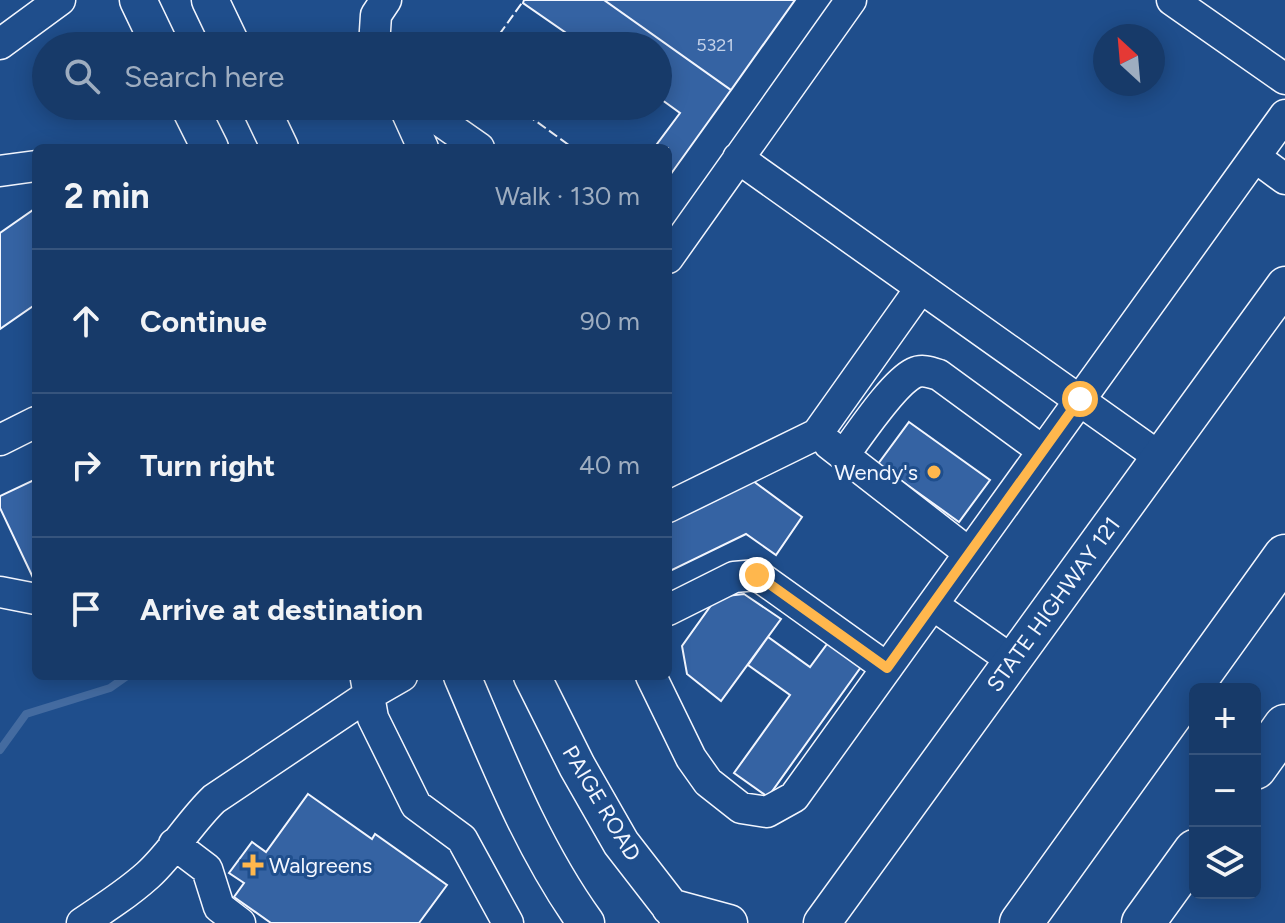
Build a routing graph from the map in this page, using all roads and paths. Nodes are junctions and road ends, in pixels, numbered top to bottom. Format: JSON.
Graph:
{"nodes":[{"id":1,"x":60,"y":0,"type":"edge"},
{"id":2,"x":138,"y":0,"type":"edge"},
{"id":3,"x":210,"y":0,"type":"edge"},
{"id":4,"x":386,"y":0,"type":"edge"},
{"id":5,"x":851,"y":0,"type":"edge"},
{"id":6,"x":1172,"y":0,"type":"edge"},
{"id":7,"x":153,"y":32,"type":"edge"},
{"id":8,"x":225,"y":32,"type":"edge"},
{"id":9,"x":375,"y":32,"type":"edge"},
{"id":10,"x":0,"y":44,"type":"edge"},
{"id":11,"x":1285,"y":79,"type":"edge"},
{"id":12,"x":1285,"y":115,"type":"edge"},
{"id":13,"x":196,"y":120,"type":"edge"},
{"id":14,"x":267,"y":120,"type":"edge"},
{"id":15,"x":410,"y":120,"type":"edge"},
{"id":16,"x":439,"y":120,"type":"edge"},
{"id":17,"x":208,"y":144,"type":"edge"},
{"id":18,"x":278,"y":144,"type":"edge"},
{"id":19,"x":421,"y":144,"type":"edge"},
{"id":20,"x":473,"y":144,"type":"edge"},
{"id":21,"x":1255,"y":157,"type":"junction"},
{"id":22,"x":738,"y":158,"type":"junction"},
{"id":23,"x":32,"y":167,"type":"edge"},
{"id":24,"x":0,"y":171,"type":"edge"},
{"id":25,"x":1285,"y":179,"type":"edge"},
{"id":26,"x":672,"y":252,"type":"edge"},
{"id":27,"x":1285,"y":285,"type":"edge"},
{"id":28,"x":920,"y":289,"type":"junction"},
{"id":29,"x":1080,"y":399,"type":"junction"},
{"id":30,"x":32,"y":424,"type":"edge"},
{"id":31,"x":817,"y":434,"type":"junction"},
{"id":32,"x":0,"y":440,"type":"edge"},
{"id":33,"x":1043,"y":451,"type":"junction"},
{"id":34,"x":844,"y":455,"type":"junction"},
{"id":35,"x":1158,"y":456,"type":"junction"},
{"id":36,"x":672,"y":505,"type":"edge"},
{"id":37,"x":969,"y":553,"type":"junction"},
{"id":38,"x":1285,"y":556,"type":"edge"},
{"id":39,"x":0,"y":592,"type":"edge"},
{"id":40,"x":32,"y":598,"type":"edge"},
{"id":41,"x":933,"y":605,"type":"junction"},
{"id":42,"x":672,"y":608,"type":"edge"},
{"id":43,"x":1013,"y":661,"type":"junction"},
{"id":44,"x":887,"y":668,"type":"junction"},
{"id":45,"x":388,"y":680,"type":"edge"},
{"id":46,"x":464,"y":680,"type":"edge"},
{"id":47,"x":534,"y":680,"type":"edge"},
{"id":48,"x":653,"y":680,"type":"edge"},
{"id":49,"x":367,"y":686,"type":"edge"},
{"id":50,"x":1285,"y":726,"type":"edge"},
{"id":51,"x":1261,"y":760,"type":"edge"},
{"id":52,"x":174,"y":844,"type":"junction"},
{"id":53,"x":1189,"y":859,"type":"edge"},
{"id":54,"x":850,"y":884,"type":"junction"},
{"id":55,"x":120,"y":914,"type":"edge"},
{"id":56,"x":677,"y":915,"type":"edge"},
{"id":57,"x":82,"y":923,"type":"edge"},
{"id":58,"x":240,"y":923,"type":"edge"},
{"id":59,"x":508,"y":923,"type":"edge"},
{"id":60,"x":586,"y":923,"type":"edge"},
{"id":61,"x":729,"y":923,"type":"edge"},
{"id":62,"x":790,"y":923,"type":"edge"},
{"id":63,"x":822,"y":923,"type":"edge"},
{"id":64,"x":847,"y":923,"type":"edge"},
{"id":65,"x":1021,"y":923,"type":"edge"},
{"id":66,"x":1143,"y":923,"type":"edge"}],
"edges":[{"from":1,"to":10,"type":"street"},
{"from":2,"to":7,"type":"main road"},
{"from":3,"to":8,"type":"main road"},
{"from":4,"to":9,"type":"street"},
{"from":5,"to":22,"type":"street"},
{"from":6,"to":11,"type":"street"},
{"from":12,"to":21,"type":"street"},
{"from":13,"to":17,"type":"main road"},
{"from":14,"to":18,"type":"main road"},
{"from":15,"to":19,"type":"street"},
{"from":16,"to":20,"type":"street"},
{"from":21,"to":25,"type":"street"},
{"from":21,"to":29,"type":"street"},
{"from":22,"to":26,"type":"street"},
{"from":22,"to":28,"type":"street"},
{"from":23,"to":24,"type":"street"},
{"from":27,"to":35,"type":"main road","name":"STATE HIGHWAY 121"},
{"from":28,"to":29,"type":"street"},
{"from":28,"to":31,"type":"street"},
{"from":29,"to":33,"type":"street"},
{"from":29,"to":35,"type":"street"},
{"from":30,"to":32,"type":"street"},
{"from":31,"to":34,"type":"street"},
{"from":31,"to":36,"type":"street"},
{"from":33,"to":34,"type":"street"},
{"from":33,"to":37,"type":"street"},
{"from":34,"to":37,"type":"street"},
{"from":35,"to":43,"type":"main road","name":"STATE HIGHWAY 121"},
{"from":37,"to":41,"type":"street"},
{"from":38,"to":65,"type":"highway"},
{"from":39,"to":40,"type":"street"},
{"from":41,"to":43,"type":"street"},
{"from":41,"to":44,"type":"street"},
{"from":42,"to":44,"type":"street"},
{"from":43,"to":54,"type":"main road","name":"STATE HIGHWAY 121"},
{"from":44,"to":48,"type":"street"},
{"from":45,"to":49,"type":"street"},
{"from":46,"to":60,"type":"main road"},
{"from":47,"to":56,"type":"main road","name":"PAIGE ROAD"},
{"from":49,"to":52,"type":"street"},
{"from":49,"to":59,"type":"street"},
{"from":50,"to":51,"type":"highway"},
{"from":52,"to":55,"type":"street"},
{"from":52,"to":58,"type":"street"},
{"from":53,"to":66,"type":"highway"},
{"from":54,"to":62,"type":"main road"},
{"from":54,"to":63,"type":"main road","name":"STATE HIGHWAY 121"},
{"from":54,"to":64,"type":"main road"},
{"from":55,"to":57,"type":"street"},
{"from":56,"to":61,"type":"main road"}]}
